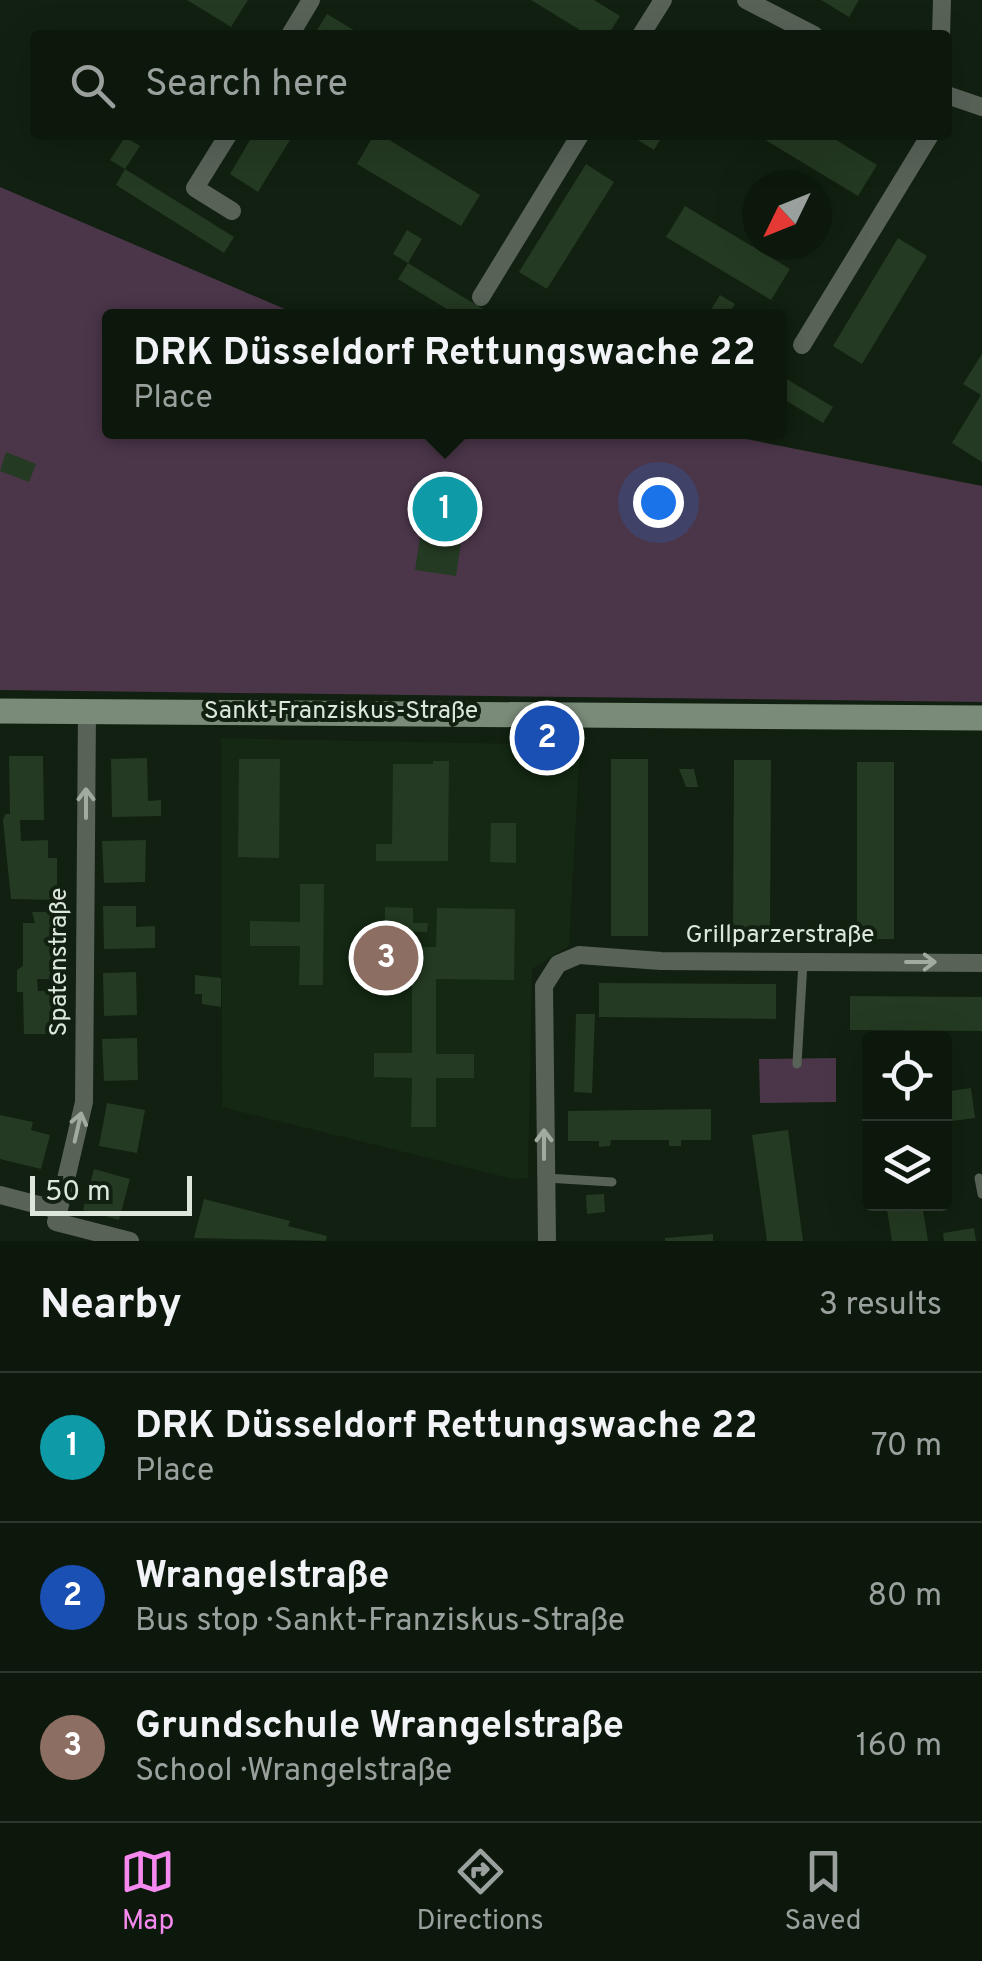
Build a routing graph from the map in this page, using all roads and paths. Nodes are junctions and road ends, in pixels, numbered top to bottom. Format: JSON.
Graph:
{"nodes":[{"id":1,"x":311,"y":0,"type":"edge"},
{"id":2,"x":663,"y":0,"type":"edge"},
{"id":3,"x":746,"y":0,"type":"edge"},
{"id":4,"x":942,"y":0,"type":"edge"},
{"id":5,"x":293,"y":30,"type":"edge"},
{"id":6,"x":644,"y":30,"type":"edge"},
{"id":7,"x":804,"y":30,"type":"edge"},
{"id":8,"x":941,"y":30,"type":"edge"},
{"id":9,"x":952,"y":101,"type":"edge"},
{"id":10,"x":982,"y":107,"type":"edge"},
{"id":11,"x":225,"y":140,"type":"edge"},
{"id":12,"x":577,"y":140,"type":"edge"},
{"id":13,"x":930,"y":143,"type":"edge"},
{"id":14,"x":232,"y":211,"type":"dead end"},
{"id":15,"x":481,"y":297,"type":"dead end"},
{"id":16,"x":802,"y":345,"type":"dead end"},
{"id":17,"x":0,"y":711,"type":"edge"},
{"id":18,"x":87,"y":711,"type":"junction"},
{"id":19,"x":982,"y":718,"type":"edge"},
{"id":20,"x":803,"y":962,"type":"junction"},
{"id":21,"x":982,"y":962,"type":"edge"},
{"id":22,"x":798,"y":1064,"type":"dead end"},
{"id":23,"x":543,"y":1178,"type":"junction"},
{"id":24,"x":979,"y":1178,"type":"dead end"},
{"id":25,"x":612,"y":1182,"type":"dead end"},
{"id":26,"x":982,"y":1194,"type":"edge"},
{"id":27,"x":0,"y":1195,"type":"edge"},
{"id":28,"x":57,"y":1216,"type":"junction"},
{"id":29,"x":130,"y":1241,"type":"edge"},
{"id":30,"x":547,"y":1241,"type":"edge"}],
"edges":[{"from":1,"to":5,"type":"street"},
{"from":2,"to":6,"type":"street"},
{"from":3,"to":7,"type":"street"},
{"from":4,"to":8,"type":"street"},
{"from":9,"to":10,"type":"street"},
{"from":11,"to":14,"type":"street"},
{"from":12,"to":15,"type":"street"},
{"from":13,"to":16,"type":"street"},
{"from":17,"to":18,"type":"main road","name":"Sankt-Franziskus-Straße"},
{"from":18,"to":19,"type":"main road","name":"Sankt-Franziskus-Straße"},
{"from":28,"to":18,"type":"street","name":"Spatenstraße","one_way":true},
{"from":20,"to":21,"type":"street","name":"Grillparzerstraße","one_way":true},
{"from":20,"to":22,"type":"lane"},
{"from":23,"to":20,"type":"street","name":"Grillparzerstraße","one_way":true},
{"from":23,"to":25,"type":"lane"},
{"from":23,"to":30,"type":"street"},
{"from":24,"to":26,"type":"lane"},
{"from":27,"to":28,"type":"street"},
{"from":28,"to":29,"type":"street"}]}
